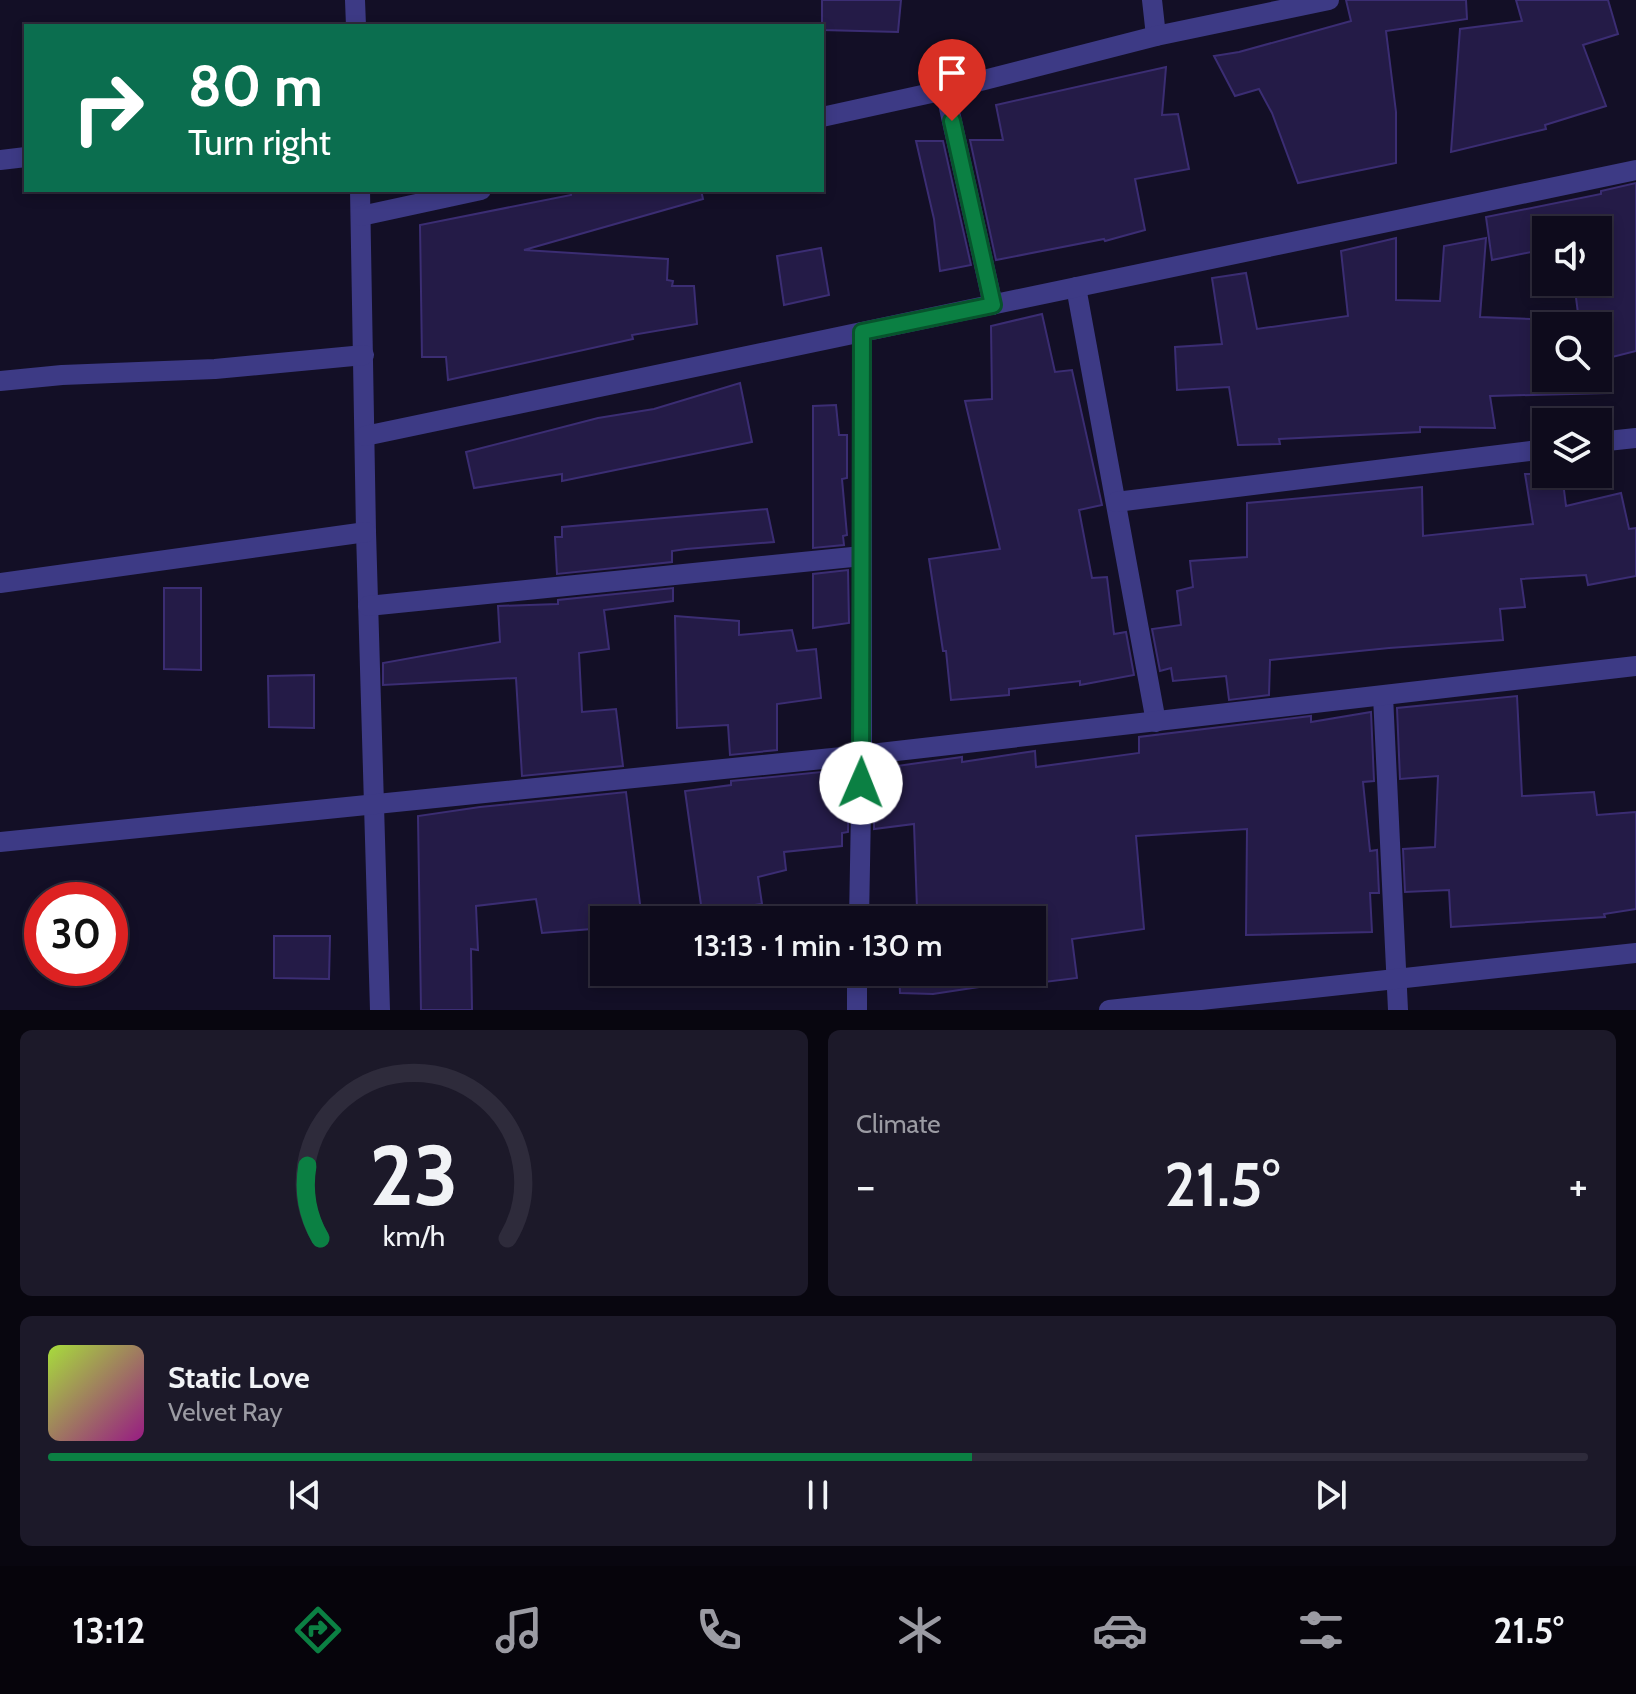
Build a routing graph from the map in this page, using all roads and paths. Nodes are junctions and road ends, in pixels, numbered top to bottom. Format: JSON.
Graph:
{"nodes":[{"id":1,"x":355,"y":0,"type":"edge"},
{"id":2,"x":1152,"y":0,"type":"edge"},
{"id":3,"x":1329,"y":0,"type":"edge"},
{"id":4,"x":356,"y":24,"type":"edge"},
{"id":5,"x":1156,"y":36,"type":"junction"},
{"id":6,"x":945,"y":90,"type":"junction"},
{"id":7,"x":824,"y":117,"type":"edge"},
{"id":8,"x":24,"y":157,"type":"edge"},
{"id":9,"x":0,"y":160,"type":"edge"},
{"id":10,"x":1636,"y":170,"type":"edge"},
{"id":11,"x":360,"y":192,"type":"edge"},
{"id":12,"x":472,"y":192,"type":"edge"},
{"id":13,"x":361,"y":216,"type":"junction"},
{"id":14,"x":1076,"y":287,"type":"junction"},
{"id":15,"x":993,"y":305,"type":"junction"},
{"id":16,"x":862,"y":332,"type":"junction"},
{"id":17,"x":364,"y":355,"type":"junction"},
{"id":18,"x":0,"y":381,"type":"edge"},
{"id":19,"x":365,"y":436,"type":"junction"},
{"id":20,"x":1636,"y":438,"type":"edge"},
{"id":21,"x":1612,"y":441,"type":"edge"},
{"id":22,"x":1532,"y":451,"type":"edge"},
{"id":23,"x":1116,"y":502,"type":"junction"},
{"id":24,"x":366,"y":532,"type":"junction"},
{"id":25,"x":862,"y":556,"type":"junction"},
{"id":26,"x":0,"y":583,"type":"edge"},
{"id":27,"x":368,"y":606,"type":"junction"},
{"id":28,"x":1636,"y":666,"type":"edge"},
{"id":29,"x":1383,"y":696,"type":"junction"},
{"id":30,"x":1156,"y":722,"type":"junction"},
{"id":31,"x":862,"y":755,"type":"junction"},
{"id":32,"x":373,"y":804,"type":"junction"},
{"id":33,"x":0,"y":842,"type":"edge"},
{"id":34,"x":859,"y":906,"type":"edge"},
{"id":35,"x":1636,"y":953,"type":"edge"},
{"id":36,"x":1395,"y":979,"type":"junction"},
{"id":37,"x":857,"y":986,"type":"edge"},
{"id":38,"x":380,"y":1010,"type":"edge"},
{"id":39,"x":857,"y":1010,"type":"edge"},
{"id":40,"x":1109,"y":1010,"type":"edge"},
{"id":41,"x":1398,"y":1010,"type":"edge"}],
"edges":[{"from":1,"to":4,"type":"street"},
{"from":2,"to":5,"type":"street"},
{"from":3,"to":5,"type":"street"},
{"from":5,"to":6,"type":"street"},
{"from":6,"to":7,"type":"street"},
{"from":6,"to":15,"type":"street"},
{"from":8,"to":9,"type":"street"},
{"from":10,"to":14,"type":"street"},
{"from":11,"to":13,"type":"street"},
{"from":12,"to":13,"type":"street"},
{"from":13,"to":17,"type":"street"},
{"from":14,"to":15,"type":"street"},
{"from":14,"to":23,"type":"street"},
{"from":15,"to":16,"type":"street"},
{"from":16,"to":19,"type":"street"},
{"from":16,"to":25,"type":"street"},
{"from":17,"to":18,"type":"street"},
{"from":17,"to":19,"type":"street"},
{"from":19,"to":24,"type":"street"},
{"from":20,"to":21,"type":"street"},
{"from":22,"to":23,"type":"street"},
{"from":23,"to":30,"type":"street"},
{"from":24,"to":26,"type":"street"},
{"from":24,"to":27,"type":"street"},
{"from":25,"to":27,"type":"street"},
{"from":25,"to":31,"type":"street"},
{"from":27,"to":32,"type":"street"},
{"from":28,"to":29,"type":"street"},
{"from":29,"to":30,"type":"street"},
{"from":29,"to":36,"type":"street"},
{"from":30,"to":31,"type":"street"},
{"from":31,"to":32,"type":"street"},
{"from":31,"to":34,"type":"street"},
{"from":32,"to":33,"type":"street"},
{"from":32,"to":38,"type":"street"},
{"from":35,"to":36,"type":"street"},
{"from":36,"to":40,"type":"street"},
{"from":36,"to":41,"type":"street"},
{"from":37,"to":39,"type":"street"}]}
